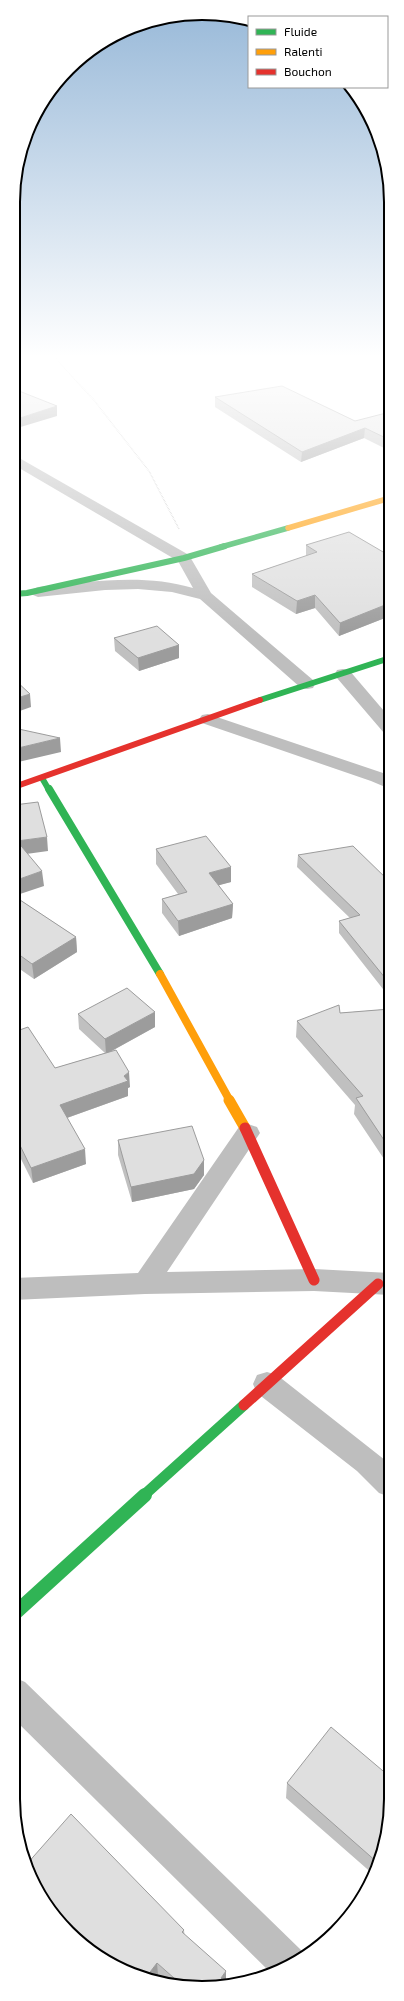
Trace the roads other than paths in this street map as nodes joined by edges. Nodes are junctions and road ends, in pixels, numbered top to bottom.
1 (20, 462) edge
2 (384, 500) edge
3 (184, 558) junction
4 (20, 595) edge
5 (20, 595) edge
6 (205, 596) junction
7 (384, 660) edge
8 (343, 674) junction
9 (307, 684) junction
10 (208, 719) junction
11 (384, 722) edge
12 (42, 778) junction
13 (384, 781) edge
14 (20, 785) edge
15 (248, 1133) junction
16 (314, 1280) junction
17 (145, 1283) junction
18 (384, 1284) edge
19 (20, 1289) edge
20 (267, 1384) junction
21 (384, 1478) edge
22 (20, 1608) edge
23 (20, 1701) edge
24 (285, 1961) edge

1 - 3 street
2 - 3 street
3 - 4 street
3 - 6 street
5 - 6 street
6 - 9 street
7 - 8 street
8 - 9 street
8 - 11 street
9 - 10 street
10 - 12 street
10 - 13 street
12 - 14 street
12 - 15 street
15 - 16 street
15 - 17 street
16 - 17 street
16 - 18 street
17 - 19 street
18 - 20 street
20 - 21 street
20 - 22 street
23 - 24 street

